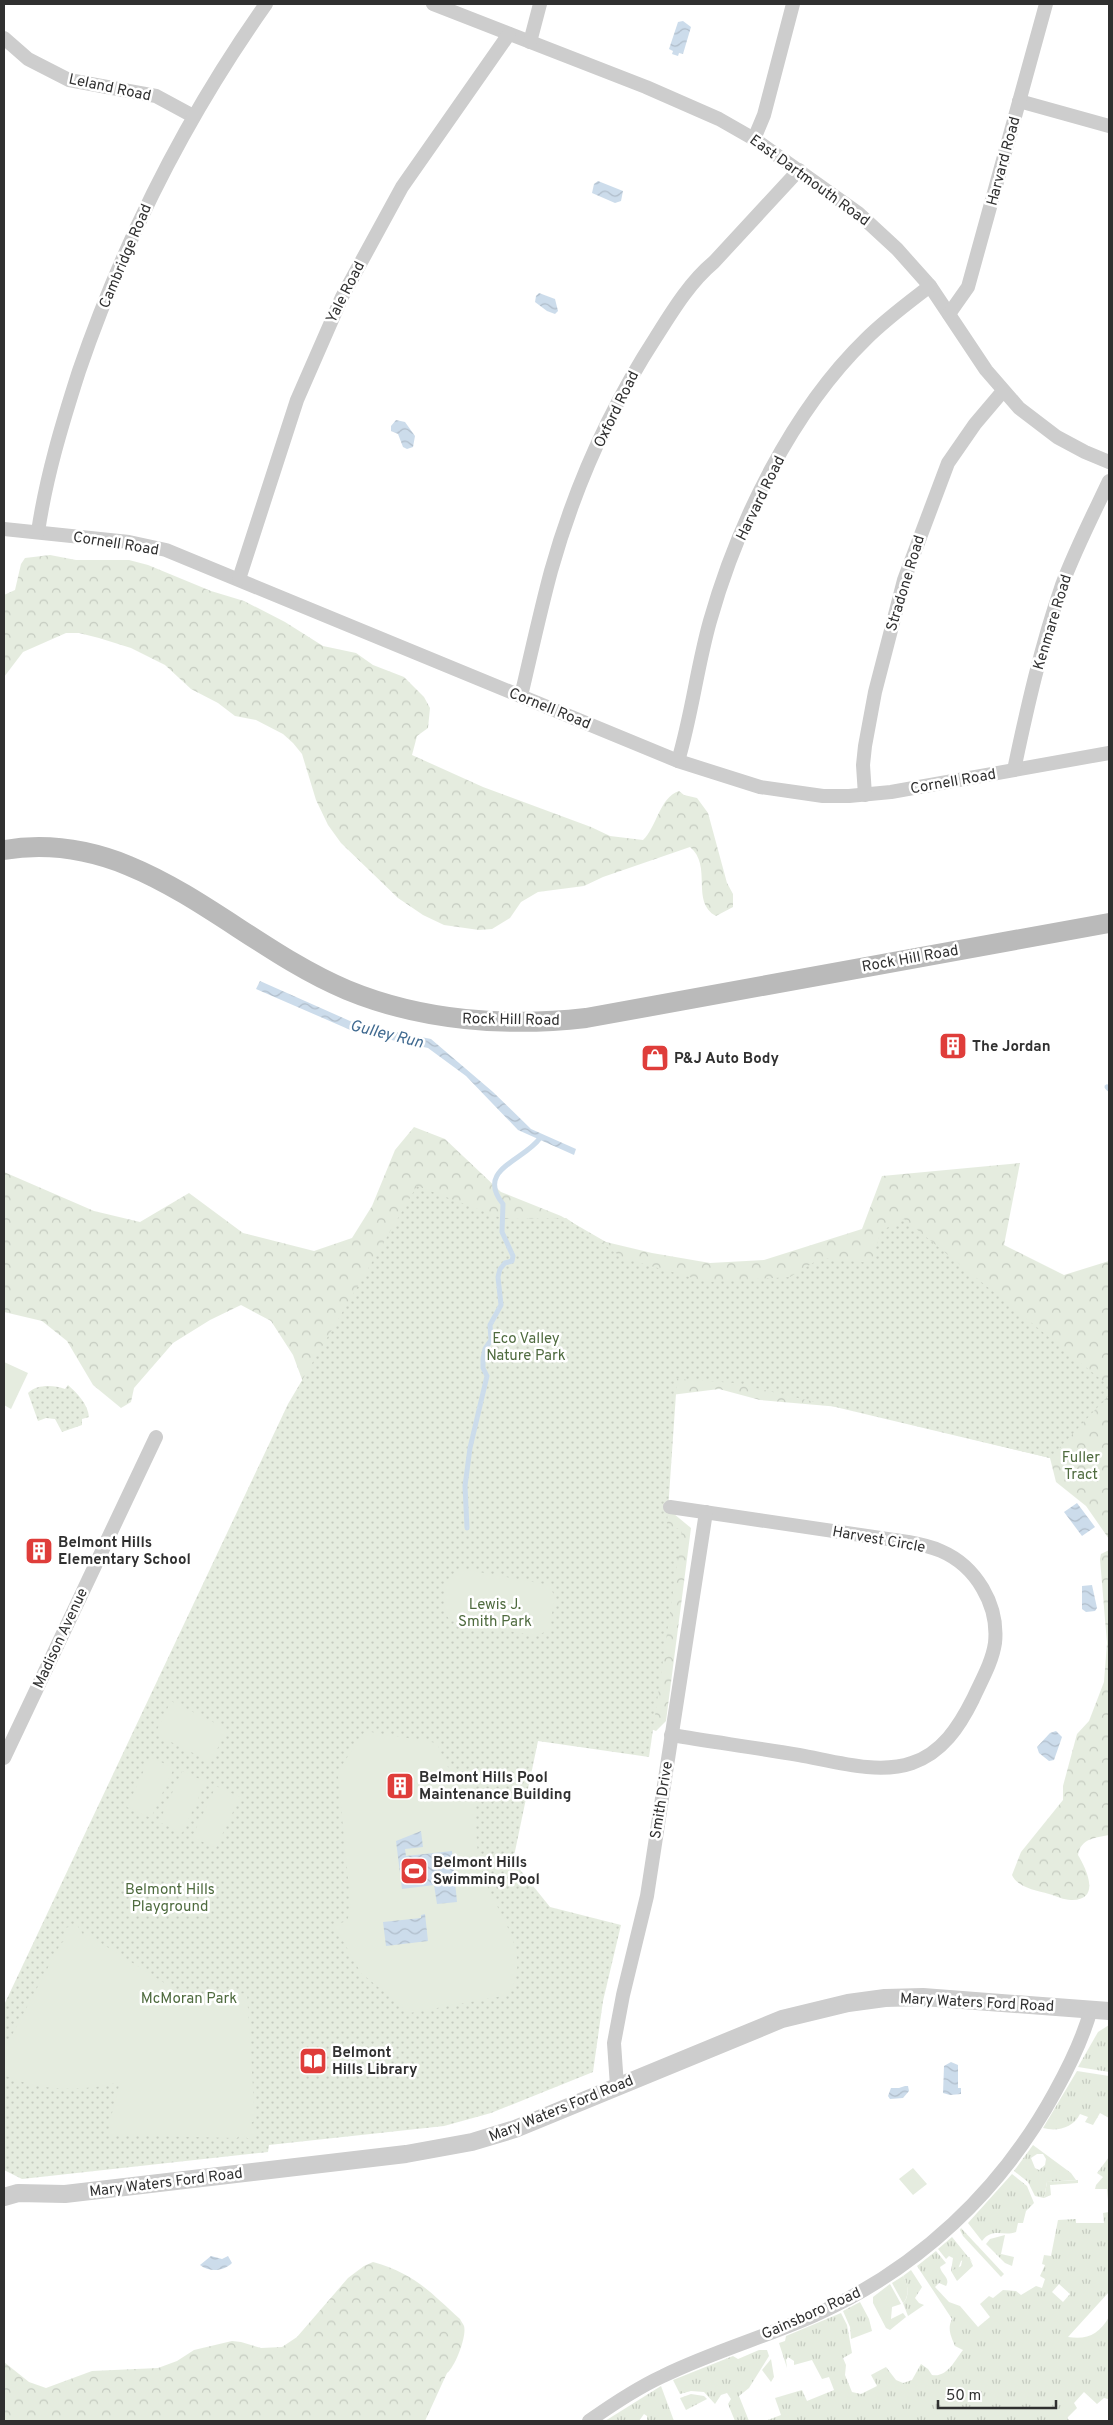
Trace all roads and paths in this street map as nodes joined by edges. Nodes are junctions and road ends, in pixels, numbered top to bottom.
1 (266, 4) edge
2 (433, 4) edge
3 (540, 4) edge
4 (793, 4) edge
5 (1046, 4) edge
6 (508, 34) junction
7 (4, 38) edge
8 (530, 42) junction
9 (1019, 101) junction
10 (193, 116) junction
11 (1109, 126) edge
12 (754, 139) junction
13 (799, 170) junction
14 (930, 286) junction
15 (949, 314) junction
16 (1003, 391) junction
17 (1109, 462) edge
18 (1109, 481) edge
19 (4, 528) edge
20 (38, 532) junction
21 (239, 579) junction
22 (521, 696) junction
23 (1109, 753) edge
24 (678, 760) junction
25 (1014, 770) junction
26 (865, 795) junction
27 (4, 850) edge
28 (1109, 923) edge
29 (156, 1437) dead end
30 (670, 1507) dead end
31 (706, 1512) junction
32 (671, 1736) junction
33 (4, 1758) edge
34 (1090, 2009) junction
35 (1109, 2010) edge
36 (617, 2086) junction
37 (8, 2192) edge
38 (590, 2421) edge

1 - 10 street, Cambridge Road
2 - 6 street, East Dartmouth Road
3 - 8 street
4 - 12 street
5 - 9 street, Harvard Road
6 - 8 street, East Dartmouth Road
6 - 21 street, Yale Road
7 - 10 street, Leland Road
8 - 12 street, East Dartmouth Road
9 - 11 street
9 - 15 street, Harvard Road
10 - 20 street, Cambridge Road
12 - 13 street, East Dartmouth Road
13 - 14 street, East Dartmouth Road
13 - 22 street, Oxford Road
14 - 15 street, East Dartmouth Road
14 - 24 street, Harvard Road
15 - 16 street, East Dartmouth Road
16 - 17 street, East Dartmouth Road
16 - 26 street, Stradone Road
18 - 25 street, Kenmare Road
19 - 20 street, Cornell Road
20 - 21 street, Cornell Road
21 - 22 street, Cornell Road
22 - 24 street, Cornell Road
23 - 25 street, Cornell Road
24 - 26 street, Cornell Road
25 - 26 street, Cornell Road
27 - 28 main road, Rock Hill Road
29 - 33 street, Madison Avenue
30 - 31 street, Harvest Circle
31 - 32 street, Smith Drive
31 - 32 street, Harvest Circle
32 - 36 street, Smith Drive
34 - 35 street, Mary Waters Ford Road
34 - 36 street, Mary Waters Ford Road
34 - 38 street, Gainsboro Road
36 - 37 street, Mary Waters Ford Road

